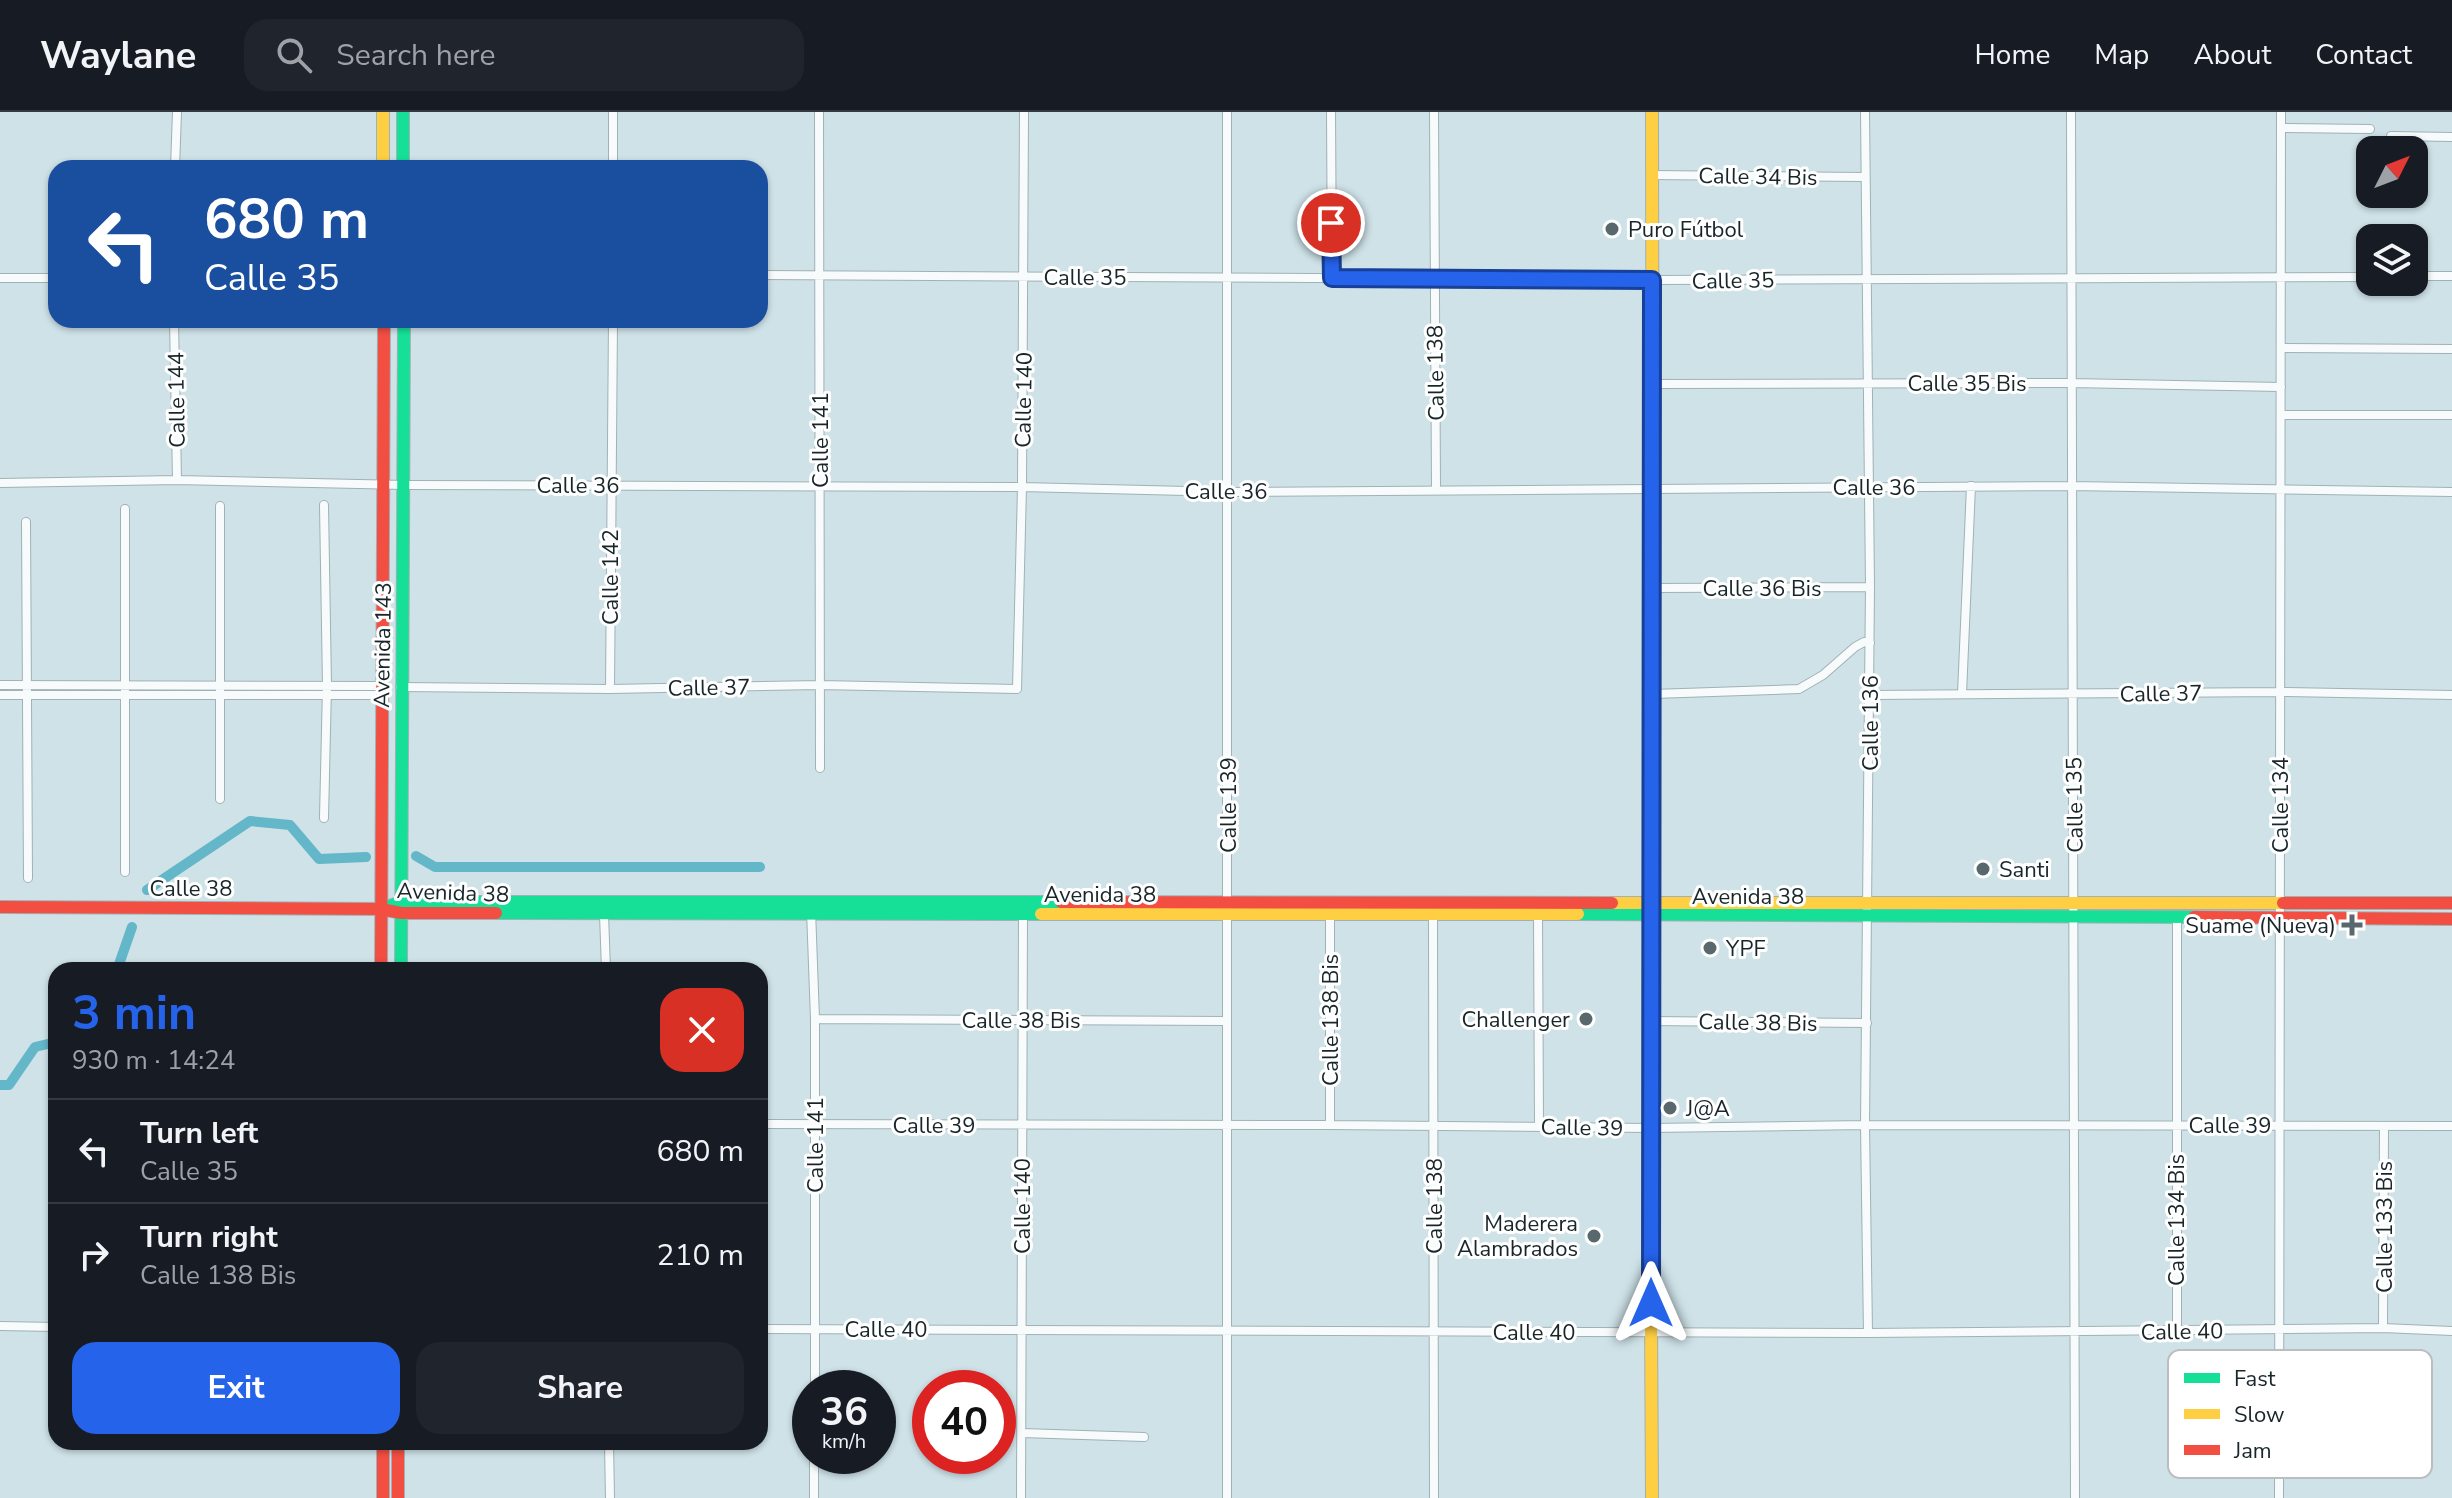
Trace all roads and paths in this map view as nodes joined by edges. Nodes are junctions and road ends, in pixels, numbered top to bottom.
1 (177, 112) edge
2 (383, 112) edge
3 (403, 112) edge
4 (613, 112) edge
5 (819, 112) edge
6 (1024, 112) edge
7 (1227, 112) edge
8 (1331, 112) edge
9 (1434, 112) edge
10 (1652, 112) edge
11 (1865, 112) edge
12 (2071, 112) edge
13 (2281, 112) edge
14 (2281, 128) junction
15 (2370, 129) dead end
16 (2428, 137) edge
17 (2452, 137) edge
18 (175, 160) edge
19 (383, 160) edge
20 (403, 160) edge
21 (613, 160) edge
22 (1651, 175) junction
23 (1865, 177) junction
24 (768, 275) edge
25 (819, 275) junction
26 (2428, 276) edge
27 (2452, 276) edge
28 (1227, 277) junction
29 (2356, 277) edge
30 (0, 278) edge
31 (48, 278) edge
32 (1024, 278) junction
33 (1332, 278) junction
34 (1866, 278) junction
35 (2070, 279) junction
36 (2281, 279) junction
37 (1433, 280) junction
38 (1652, 280) junction
39 (174, 328) edge
40 (384, 328) edge
41 (404, 328) edge
42 (613, 328) edge
43 (2281, 348) junction
44 (2452, 349) edge
45 (1868, 383) junction
46 (2071, 383) junction
47 (1653, 384) junction
48 (2281, 387) junction
49 (2281, 415) junction
50 (2452, 415) edge
51 (177, 480) junction
52 (0, 483) edge
53 (611, 484) junction
54 (384, 485) junction
55 (405, 485) junction
56 (821, 486) junction
57 (1870, 486) junction
58 (1971, 486) junction
59 (2071, 486) junction
60 (1022, 487) junction
61 (2281, 488) junction
62 (1654, 489) junction
63 (1436, 490) junction
64 (1228, 492) junction
65 (2452, 492) edge
66 (324, 505) dead end
67 (220, 506) dead end
68 (125, 509) dead end
69 (26, 522) dead end
70 (1870, 587) junction
71 (1653, 588) junction
72 (1870, 643) junction
73 (0, 685) edge
74 (820, 685) junction
75 (400, 687) junction
76 (610, 689) junction
77 (1017, 689) joint
78 (27, 691) junction
79 (124, 691) junction
80 (220, 691) junction
81 (327, 691) junction
82 (383, 691) junction
83 (2281, 692) junction
84 (1653, 694) junction
85 (1962, 694) junction
86 (0, 695) edge
87 (1870, 695) junction
88 (2072, 695) junction
89 (2452, 695) edge
90 (820, 768) dead end
91 (220, 799) dead end
92 (324, 818) dead end
93 (125, 872) dead end
94 (28, 878) dead end
95 (1868, 901) junction
96 (2452, 903) edge
97 (0, 907) edge
98 (401, 908) junction
99 (811, 908) junction
100 (1228, 908) junction
101 (1653, 908) junction
102 (2075, 908) junction
103 (381, 909) junction
104 (2279, 911) junction
105 (604, 914) junction
106 (1023, 914) junction
107 (1330, 915) junction
108 (1433, 915) junction
109 (1538, 915) junction
110 (1868, 916) junction
111 (2177, 916) junction
112 (2452, 919) edge
113 (381, 962) edge
114 (401, 962) edge
115 (606, 962) edge
116 (815, 1019) junction
117 (1023, 1021) junction
118 (1227, 1021) junction
119 (1650, 1021) junction
120 (1867, 1023) junction
121 (768, 1124) edge
122 (815, 1124) junction
123 (1023, 1125) junction
124 (1330, 1125) junction
125 (1865, 1125) junction
126 (2074, 1125) junction
127 (2176, 1125) junction
128 (2278, 1125) junction
129 (1226, 1126) junction
130 (1539, 1126) junction
131 (2384, 1126) junction
132 (2452, 1126) edge
133 (1435, 1127) junction
134 (1650, 1128) junction
135 (0, 1326) edge
136 (48, 1327) edge
137 (2383, 1328) junction
138 (768, 1329) edge
139 (815, 1329) junction
140 (1022, 1329) junction
141 (1227, 1329) junction
142 (2278, 1330) junction
143 (2177, 1331) junction
144 (2452, 1331) edge
145 (1434, 1332) junction
146 (1652, 1332) junction
147 (2074, 1332) junction
148 (1868, 1333) junction
149 (2278, 1350) edge
150 (815, 1370) edge
151 (1022, 1433) junction
152 (1144, 1437) dead end
153 (383, 1450) edge
154 (398, 1450) edge
155 (609, 1450) edge
156 (814, 1474) edge
157 (2279, 1478) edge
158 (383, 1498) edge
159 (398, 1498) edge
160 (610, 1498) edge
161 (814, 1498) edge
162 (1021, 1498) edge
163 (1227, 1498) edge
164 (1434, 1498) edge
165 (1652, 1498) edge
166 (2075, 1498) edge
167 (2279, 1498) edge

1 - 18 street
2 - 19 main road
3 - 20 main road
4 - 21 street
5 - 25 street, Calle 141
6 - 32 street, Calle 140
7 - 28 street, Calle 139
8 - 33 street
9 - 37 street, Calle 138
10 - 22 main road
11 - 23 street, Calle 136
12 - 35 street, Calle 135
13 - 14 street, Calle 134
14 - 15 street
14 - 36 street, Calle 134
16 - 17 street
22 - 23 street, Calle 34 Bis
22 - 38 main road
23 - 34 street, Calle 136
24 - 25 street, Calle 35
25 - 32 street, Calle 35
25 - 56 street, Calle 141
26 - 27 street
28 - 32 street, Calle 35
28 - 33 street, Calle 35
28 - 64 street, Calle 139
29 - 36 street, Calle 35
30 - 31 street
32 - 60 street, Calle 140
33 - 37 street, Calle 35
34 - 35 street, Calle 35
34 - 38 street, Calle 35
34 - 45 street, Calle 136
35 - 36 street, Calle 35
35 - 46 street, Calle 135
36 - 43 street, Calle 134
37 - 38 street, Calle 35
37 - 63 street, Calle 138
38 - 47 main road
39 - 51 street, Calle 144
40 - 54 main road, Avenida 143
41 - 55 main road, Avenida 143
42 - 53 street, Calle 142
43 - 44 street
43 - 48 street, Calle 134
45 - 46 street, Calle 35 Bis
45 - 47 street, Calle 35 Bis
45 - 57 street, Calle 136
46 - 48 street, Calle 35 Bis
46 - 59 street, Calle 135
47 - 62 main road
48 - 49 street, Calle 134
49 - 50 street
49 - 61 street, Calle 134
51 - 52 street, Calle 36
51 - 54 street, Calle 36
53 - 55 street, Calle 36
53 - 56 street, Calle 36
53 - 76 street, Calle 142
54 - 55 street, Calle 36
54 - 82 main road, Avenida 143
55 - 75 main road, Avenida 143
56 - 60 street, Calle 36
56 - 74 street, Calle 141
57 - 58 street, Calle 36
57 - 62 street, Calle 36
57 - 70 street, Calle 136
58 - 59 street, Calle 36
58 - 85 street
59 - 61 street, Calle 36
59 - 88 street, Calle 135
60 - 64 street, Calle 36
60 - 77 street, Calle 140
61 - 65 street, Calle 36
61 - 83 street, Calle 134
62 - 63 street, Calle 36
62 - 71 main road
63 - 64 street, Calle 36
64 - 100 street, Calle 139
66 - 81 street
67 - 80 street
68 - 79 street
69 - 78 street
70 - 71 street, Calle 36 Bis
70 - 72 street, Calle 136
71 - 84 main road
72 - 84 street
72 - 87 street, Calle 136
73 - 78 street
74 - 76 street, Calle 37
74 - 77 street, Calle 37
74 - 90 street, Calle 141
75 - 76 street, Calle 37
75 - 98 main road, Avenida 143
78 - 79 street
78 - 86 street
78 - 94 street
79 - 80 street
79 - 93 street
80 - 81 street
80 - 91 street
81 - 82 street
81 - 92 street
82 - 103 main road, Avenida 143
83 - 88 street, Calle 37
83 - 89 street, Calle 37
83 - 104 street, Calle 134
84 - 101 main road
85 - 87 street, Calle 37
85 - 88 street, Calle 37
87 - 95 street, Calle 136
88 - 102 street, Calle 135
95 - 101 main road, Avenida 38
95 - 102 main road, Avenida 38
95 - 110 street, Calle 136
96 - 104 main road, Avenida 38
97 - 103 main road, Calle 38
98 - 99 main road, Avenida 38
98 - 103 main road, Avenida 38
98 - 105 main road, Avenida 38
98 - 114 main road, Avenida 143
99 - 100 main road, Avenida 38
99 - 105 main road, Avenida 38
99 - 106 main road, Avenida 38
99 - 116 street, Calle 141
100 - 101 main road, Avenida 38
100 - 106 main road, Avenida 38
100 - 107 main road, Avenida 38
100 - 118 street, Calle 139
101 - 109 main road, Avenida 38
101 - 110 main road, Avenida 38
101 - 119 main road
102 - 104 main road, Avenida 38
102 - 110 main road, Avenida 38
102 - 111 main road, Avenida 38
102 - 126 street, Calle 135
103 - 113 main road, Avenida 143
104 - 111 main road, Avenida 38
104 - 112 main road, Avenida 38
104 - 128 street, Calle 134
105 - 115 street
106 - 117 street, Calle 140
107 - 108 main road, Avenida 38
107 - 124 street, Calle 138 Bis
108 - 109 main road, Avenida 38
108 - 133 street, Calle 138
109 - 130 street
110 - 120 street, Calle 136
111 - 127 street, Calle 134 Bis
116 - 117 street, Calle 38 Bis
116 - 122 street, Calle 141
117 - 118 street, Calle 38 Bis
117 - 123 street, Calle 140
118 - 129 street, Calle 139
119 - 120 street, Calle 38 Bis
119 - 134 main road
120 - 125 street, Calle 136
121 - 122 street, Calle 39
122 - 123 street, Calle 39
122 - 139 street, Calle 141
123 - 129 street, Calle 39
123 - 140 street, Calle 140
124 - 129 street, Calle 39
124 - 133 street, Calle 39
125 - 126 street, Calle 39
125 - 134 street, Calle 39
125 - 148 street, Calle 136
126 - 127 street, Calle 39
126 - 147 street, Calle 135
127 - 128 street, Calle 39
127 - 143 street, Calle 134 Bis
128 - 131 street, Calle 39
128 - 142 street, Calle 134
129 - 141 street, Calle 139
130 - 133 street, Calle 39
130 - 134 street, Calle 39
131 - 132 street, Calle 39
131 - 137 street, Calle 133 Bis
133 - 145 street, Calle 138
134 - 146 main road
135 - 136 street
137 - 142 street, Calle 40
137 - 144 street, Calle 40
138 - 139 street, Calle 40
139 - 140 street, Calle 40
139 - 150 street, Calle 141
140 - 141 street, Calle 40
140 - 151 street, Calle 140
141 - 145 street, Calle 40
141 - 163 street, Calle 139
142 - 143 street, Calle 40
142 - 149 street, Calle 134
143 - 147 street, Calle 40
145 - 146 street, Calle 40
145 - 164 street, Calle 138
146 - 148 street, Calle 40
146 - 165 main road
147 - 148 street, Calle 40
147 - 166 street, Calle 135
151 - 152 street
151 - 162 street, Calle 140
153 - 158 main road
154 - 159 main road
155 - 160 street
156 - 161 street
157 - 167 street, Calle 134

